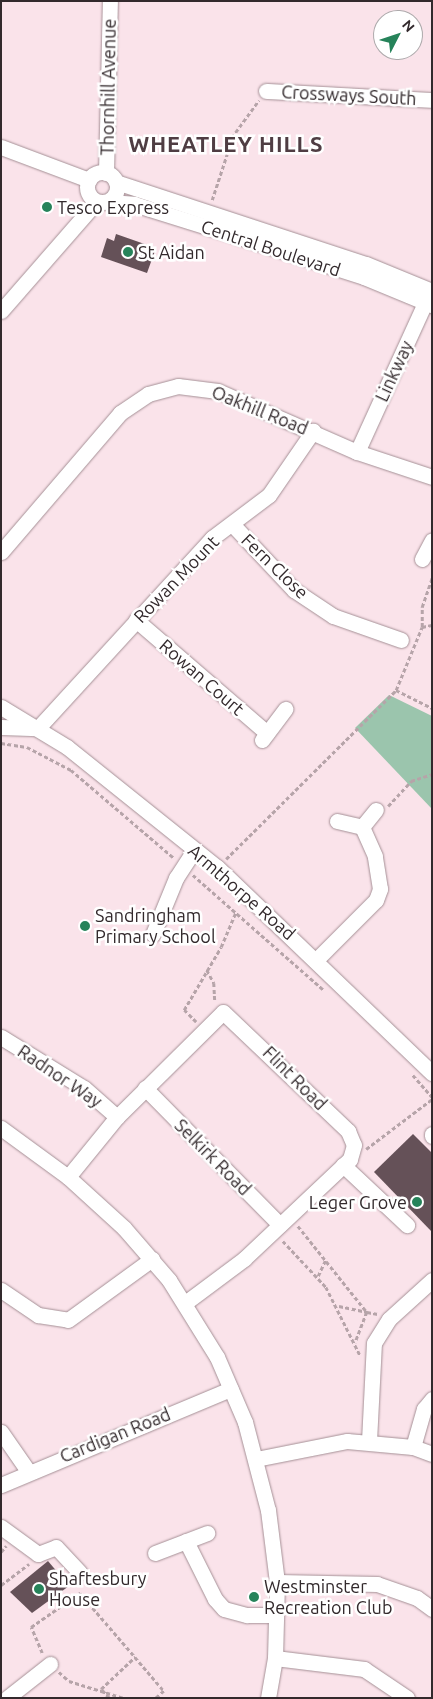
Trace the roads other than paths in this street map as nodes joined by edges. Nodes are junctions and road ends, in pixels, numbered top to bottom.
1 (110, 1) edge
2 (266, 91) road end
3 (432, 100) edge
4 (1, 147) edge
5 (111, 177) junction
6 (89, 180) junction
7 (102, 202) junction
8 (279, 243) junction
9 (430, 297) edge
10 (1, 311) edge
11 (313, 431) junction
12 (357, 452) junction
13 (432, 478) edge
14 (232, 524) junction
15 (432, 540) edge
16 (1, 552) edge
17 (422, 560) dead end
18 (136, 620) junction
19 (401, 640) dead end
20 (1, 707) edge
21 (284, 709) dead end
22 (1, 727) edge
23 (38, 728) junction
24 (376, 810) road end
25 (337, 821) dead end
26 (362, 828) junction
27 (194, 850) junction
28 (153, 934) dead end
29 (317, 958) junction
30 (1, 1036) edge
31 (432, 1073) edge
32 (146, 1088) junction
33 (118, 1117) junction
34 (1, 1128) edge
35 (346, 1162) junction
36 (68, 1177) junction
37 (281, 1224) junction
38 (406, 1225) dead end
39 (152, 1259) junction
40 (432, 1280) edge
41 (1, 1290) edge
42 (185, 1303) junction
43 (231, 1390) junction
44 (432, 1399) edge
45 (1, 1432) edge
46 (369, 1441) junction
47 (412, 1447) junction
48 (432, 1454) edge
49 (256, 1459) junction
50 (28, 1471) junction
51 (1, 1485) edge
52 (1, 1527) edge
53 (206, 1533) dead end
54 (186, 1541) junction
55 (155, 1553) dead end
56 (80, 1573) dead end
57 (276, 1582) junction
58 (432, 1609) edge
59 (276, 1615) junction
60 (275, 1658) junction
61 (50, 1664) road end
62 (8, 1698) edge
63 (268, 1698) edge
64 (407, 1698) edge

1 - 5 street, Thornhill Avenue
2 - 3 street, Crossways South
4 - 6 street
5 - 6 street
5 - 7 street
5 - 8 street, Central Boulevard
6 - 7 street
7 - 8 street, Central Boulevard
7 - 10 street
8 - 9 street, Central Boulevard
9 - 12 street, Linkway
11 - 12 street, Oakhill Road
11 - 14 street, Rowan Mount
11 - 16 street, Oakhill Road
12 - 13 street, Oakhill Road
14 - 18 street, Rowan Mount
14 - 19 street, Fern Close
15 - 17 street
18 - 21 street, Rowan Court
18 - 23 street, Rowan Mount
20 - 23 street, Armthorpe Road
22 - 23 street
23 - 27 street, Armthorpe Road
24 - 26 street
25 - 26 street
26 - 29 street
27 - 28 street
27 - 29 street, Armthorpe Road
29 - 31 street, Armthorpe Road
30 - 33 street, Radnor Way
32 - 33 street
32 - 35 street, Flint Road
32 - 37 street, Selkirk Road
33 - 36 street
34 - 36 street
35 - 37 street
35 - 38 street
36 - 39 street
37 - 42 street
39 - 41 street
39 - 42 street
40 - 46 street
42 - 43 street
43 - 49 street
43 - 50 street, Cardigan Road
44 - 47 street
45 - 50 street
46 - 47 street
46 - 49 street
47 - 48 street
49 - 57 street
50 - 51 street, Cardigan Road
52 - 56 street
53 - 54 street
54 - 55 street
54 - 59 street
57 - 58 street
57 - 59 street
59 - 60 street
60 - 63 street
60 - 64 street
61 - 62 street

